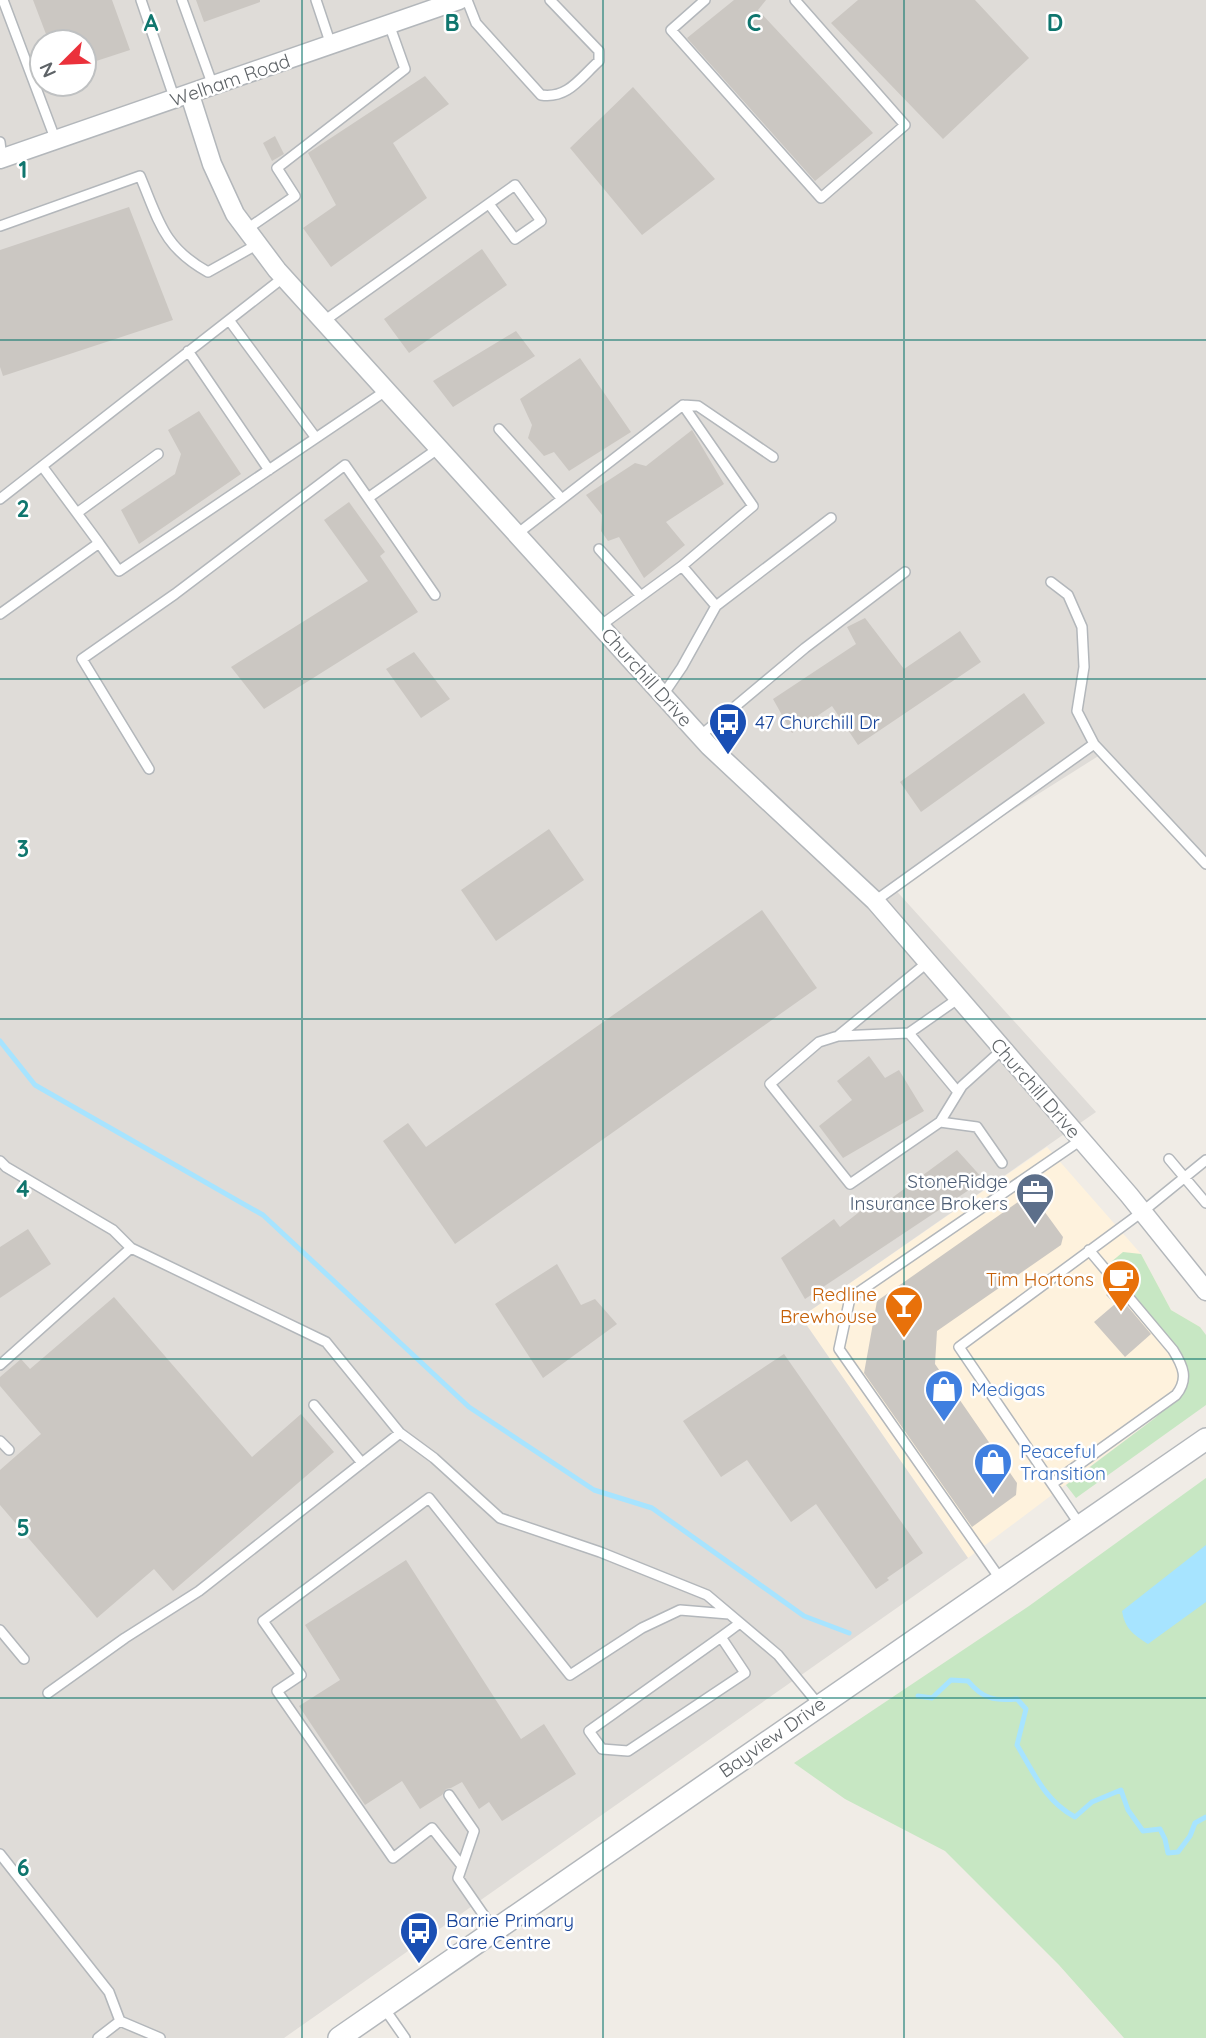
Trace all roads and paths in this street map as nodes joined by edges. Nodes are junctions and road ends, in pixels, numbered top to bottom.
1 (3, 0) edge
2 (141, 0) edge
3 (182, 0) edge
4 (316, 0) edge
5 (459, 0) edge
6 (467, 0) edge
7 (550, 0) edge
8 (705, 0) edge
9 (795, 0) edge
10 (389, 24) junction
11 (331, 45) junction
12 (213, 86) junction
13 (182, 97) junction
14 (56, 141) junction
15 (1, 153) edge
16 (489, 204) junction
17 (0, 226) edge
18 (252, 237) junction
19 (284, 277) junction
20 (229, 320) junction
21 (324, 321) junction
22 (188, 351) junction
23 (387, 390) junction
24 (683, 405) junction
25 (499, 429) dead end
26 (316, 438) junction
27 (439, 448) junction
28 (158, 454) dead end
29 (773, 457) dead end
30 (42, 466) junction
31 (269, 470) junction
32 (368, 498) junction
33 (0, 499) edge
34 (562, 499) junction
35 (77, 513) junction
36 (831, 518) dead end
37 (517, 534) junction
38 (99, 543) junction
39 (599, 549) dead end
40 (682, 566) junction
41 (905, 572) dead end
42 (1051, 582) dead end
43 (435, 595) dead end
44 (641, 596) junction
45 (716, 606) junction
46 (0, 614) edge
47 (600, 626) junction
48 (663, 695) junction
49 (700, 736) junction
50 (1094, 744) junction
51 (149, 769) dead end
52 (1206, 864) edge
53 (875, 901) junction
54 (928, 962) junction
55 (959, 998) junction
56 (909, 1033) junction
57 (838, 1036) junction
58 (1003, 1049) junction
59 (958, 1092) junction
60 (940, 1122) junction
61 (1081, 1140) junction
62 (1169, 1159) dead end
63 (1206, 1160) edge
64 (0, 1161) edge
65 (1002, 1163) dead end
66 (1184, 1177) junction
67 (1206, 1203) edge
68 (1142, 1212) junction
69 (131, 1248) junction
70 (1090, 1250) junction
71 (1206, 1292) edge
72 (0, 1365) edge
73 (314, 1405) dead end
74 (400, 1433) junction
75 (1206, 1439) edge
76 (0, 1441) edge
77 (9, 1450) dead end
78 (362, 1463) junction
79 (1053, 1483) junction
80 (1081, 1527) junction
81 (1002, 1581) junction
82 (729, 1614) junction
83 (740, 1623) junction
84 (0, 1630) edge
85 (721, 1637) junction
86 (24, 1660) dead end
87 (48, 1693) dead end
88 (819, 1705) junction
89 (449, 1795) dead end
90 (0, 1854) edge
91 (462, 1867) junction
92 (494, 1930) junction
93 (383, 2006) junction
94 (120, 2021) junction
95 (98, 2038) edge
96 (160, 2038) edge
97 (339, 2038) edge
98 (405, 2038) edge

1 - 14 lane
2 - 13 lane
3 - 12 lane
4 - 11 lane
5 - 10 street, Welham Road
6 - 7 lane
8 - 9 lane
10 - 11 street, Welham Road
10 - 18 lane
11 - 12 street, Welham Road
12 - 13 street, Welham Road
13 - 14 street, Welham Road
13 - 18 street, Churchill Drive
14 - 15 street, Welham Road
16 - 16 lane
16 - 21 lane
17 - 18 lane
18 - 19 street, Churchill Drive
19 - 20 lane
19 - 21 street, Churchill Drive
20 - 22 lane
20 - 26 lane
21 - 23 street, Churchill Drive
22 - 30 lane
22 - 31 lane
23 - 26 lane
23 - 27 street, Churchill Drive
24 - 29 lane
24 - 34 lane
24 - 40 lane
25 - 34 lane
26 - 31 lane
27 - 32 lane
27 - 37 street, Churchill Drive
28 - 35 lane
30 - 33 lane
30 - 35 lane
31 - 38 lane
32 - 43 lane
32 - 51 lane
34 - 37 lane
35 - 38 lane
36 - 45 lane
37 - 47 street, Churchill Drive
38 - 46 lane
39 - 44 lane
40 - 44 lane
40 - 45 lane
41 - 49 lane
42 - 50 lane
44 - 47 lane
45 - 48 lane
47 - 48 street, Churchill Drive
48 - 49 street, Churchill Drive
49 - 53 street, Churchill Drive
50 - 52 lane
50 - 53 lane
53 - 54 street, Churchill Drive
54 - 55 street, Churchill Drive
54 - 57 lane
55 - 56 lane
55 - 58 street, Churchill Drive
56 - 57 lane
56 - 59 lane
57 - 60 lane
58 - 59 lane
58 - 61 street, Churchill Drive
59 - 60 lane
60 - 65 lane
61 - 68 street, Churchill Drive
61 - 81 lane
62 - 66 lane
63 - 66 lane
64 - 69 lane
66 - 67 lane
66 - 68 lane
68 - 70 lane
68 - 71 street, Churchill Drive
69 - 72 lane
69 - 74 lane
70 - 79 lane
70 - 79 lane
73 - 78 lane
74 - 78 lane
74 - 82 lane
75 - 80 street, Bayview Drive
76 - 77 lane
78 - 87 lane
79 - 80 lane
80 - 81 street, Bayview Drive
81 - 88 street, Bayview Drive
82 - 83 lane
82 - 91 lane
83 - 85 lane
83 - 88 lane
84 - 86 lane
85 - 85 lane
88 - 92 street, Bayview Drive
89 - 91 lane
90 - 94 lane
91 - 92 lane
92 - 93 street, Bayview Drive
93 - 97 street, Bayview Drive
93 - 98 lane
94 - 95 lane
94 - 96 lane

